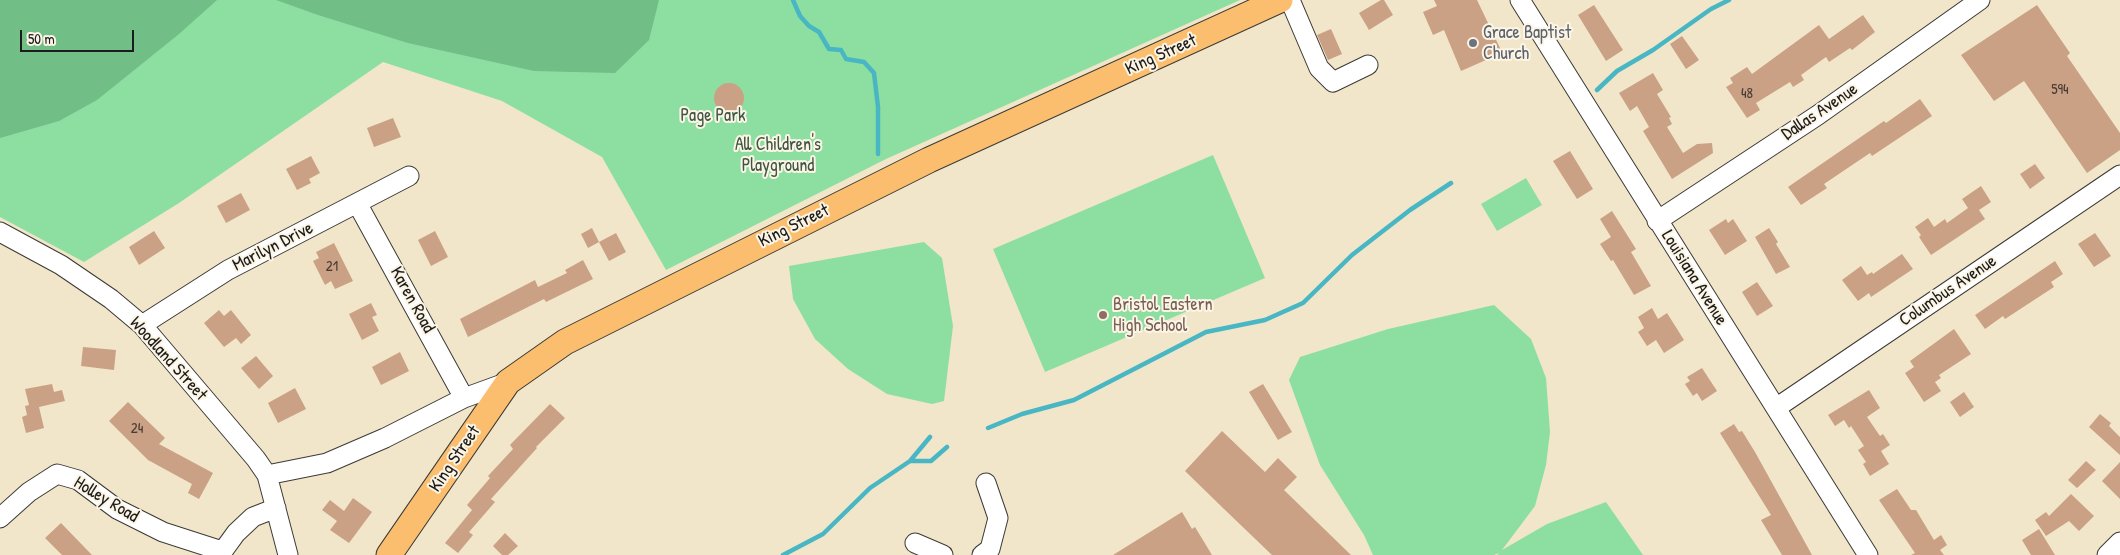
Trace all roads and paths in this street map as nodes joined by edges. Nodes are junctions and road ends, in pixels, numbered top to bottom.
1 (1280, 0) edge
2 (1290, 0) edge
3 (1520, 0) edge
4 (1980, 0) edge
5 (1368, 65) dead end
6 (2120, 175) edge
7 (409, 176) dead end
8 (358, 203) junction
9 (1657, 221) junction
10 (0, 232) edge
11 (142, 325) junction
12 (508, 382) junction
13 (464, 398) junction
14 (1776, 408) junction
15 (267, 475) junction
16 (986, 483) dead end
17 (276, 508) junction
18 (0, 518) edge
19 (2120, 542) edge
20 (915, 543) dead end
21 (221, 553) edge
22 (288, 555) edge
23 (389, 555) edge
24 (943, 555) edge
25 (982, 555) edge
26 (1868, 555) edge
27 (2107, 555) edge

1 - 12 main road, King Street
2 - 5 street
3 - 9 street, Louisiana Avenue
4 - 9 street, Dallas Avenue
6 - 14 street, Columbus Avenue
7 - 8 street, Marilyn Drive
8 - 11 street, Marilyn Drive
8 - 13 street, Karen Road
9 - 14 street, Louisiana Avenue
10 - 11 street, Woodland Street
11 - 15 street, Woodland Street
12 - 13 street
12 - 23 main road, King Street
13 - 15 street
14 - 26 street, Louisiana Avenue
15 - 17 street, Woodland Street
16 - 25 street
17 - 21 street
17 - 22 street, Woodland Street
18 - 21 street, Holley Road
19 - 27 street
20 - 24 street

